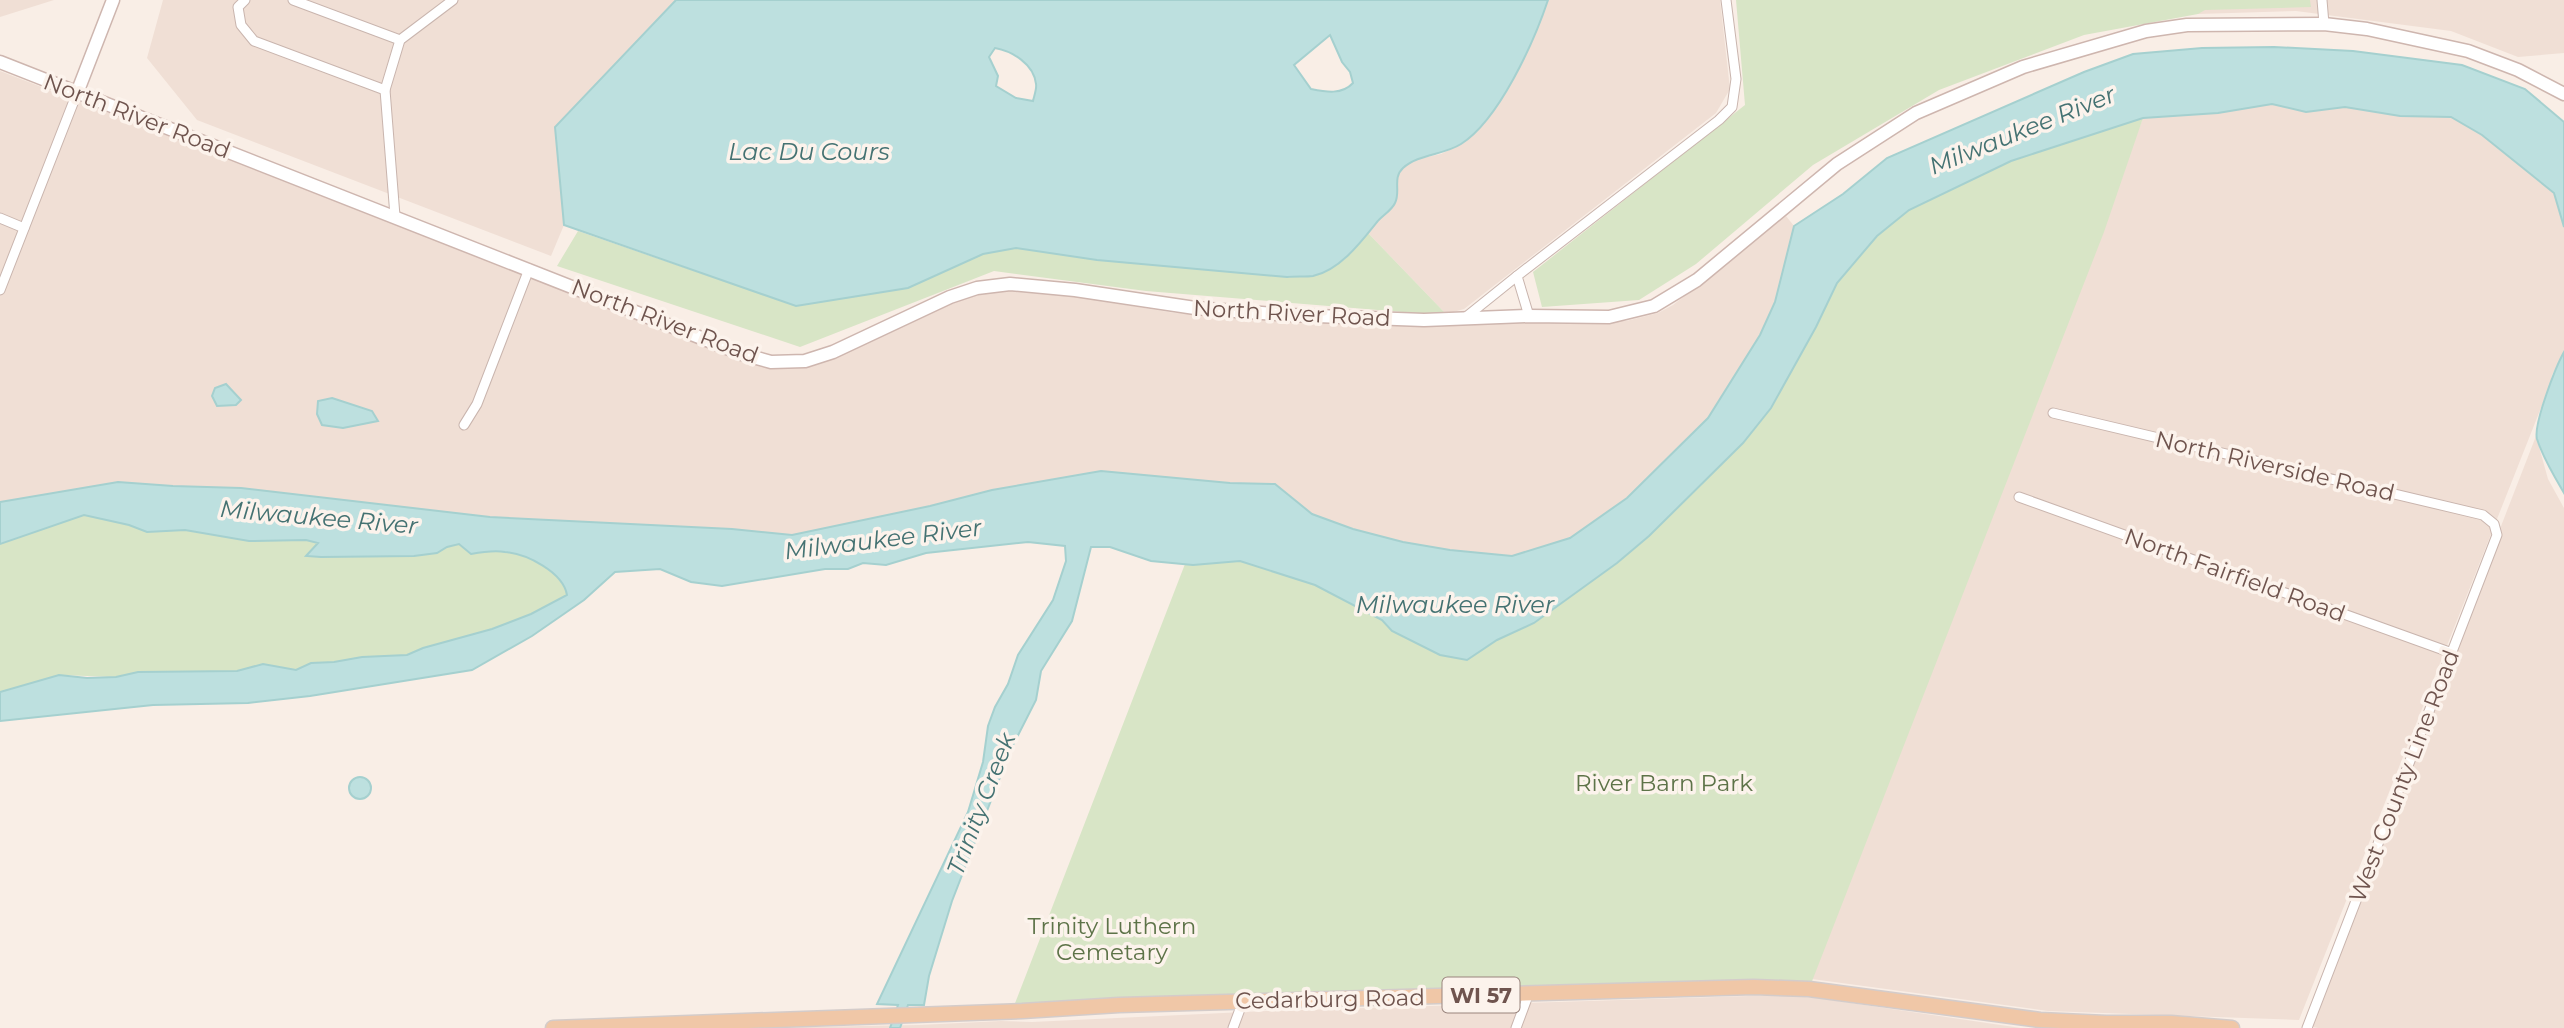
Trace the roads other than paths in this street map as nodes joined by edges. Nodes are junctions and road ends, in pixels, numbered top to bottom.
1 (113, 0) edge
2 (245, 0) edge
3 (293, 0) edge
4 (453, 0) edge
5 (1726, 0) edge
6 (2322, 0) edge
7 (2324, 24) junction
8 (400, 40) junction
9 (0, 62) edge
10 (385, 90) junction
11 (77, 93) junction
12 (2564, 94) edge
13 (395, 216) junction
14 (0, 218) edge
15 (24, 228) junction
16 (529, 269) junction
17 (1517, 276) junction
18 (0, 290) edge
19 (1529, 316) junction
20 (1466, 317) junction
21 (2053, 414) dead end
22 (464, 425) dead end
23 (2019, 497) dead end
24 (2494, 524) joint
25 (2452, 653) junction
26 (1529, 993) junction
27 (1243, 1001) junction
28 (788, 1024) edge
29 (2108, 1026) edge
30 (553, 1028) edge
31 (1233, 1028) edge
32 (1516, 1028) edge
33 (2232, 1028) edge
34 (2307, 1028) edge

1 - 11 street
2 - 10 street
3 - 8 street
4 - 8 street
5 - 17 street
6 - 7 street
7 - 12 street, North River Road
7 - 19 street, North River Road
8 - 10 street
9 - 11 street, North River Road
10 - 13 street
11 - 13 street, North River Road
11 - 15 street
13 - 16 street, North River Road
14 - 15 street
15 - 18 street
16 - 20 street, North River Road
16 - 22 street
17 - 19 street
17 - 20 street
19 - 20 street, North River Road
21 - 24 street, North Riverside Road
23 - 25 street, North Fairfield Road
24 - 25 street, West County Line Road
25 - 34 street, West County Line Road
26 - 27 main road, Cedarburg Road / WI 57
26 - 29 main road, Cedarburg Road / WI 57
26 - 32 street
27 - 28 main road, Cedarburg Road / WI 57
27 - 31 street
28 - 30 main road, Cedarburg Road / WI 57
29 - 33 main road, Cedarburg Road / WI 57

